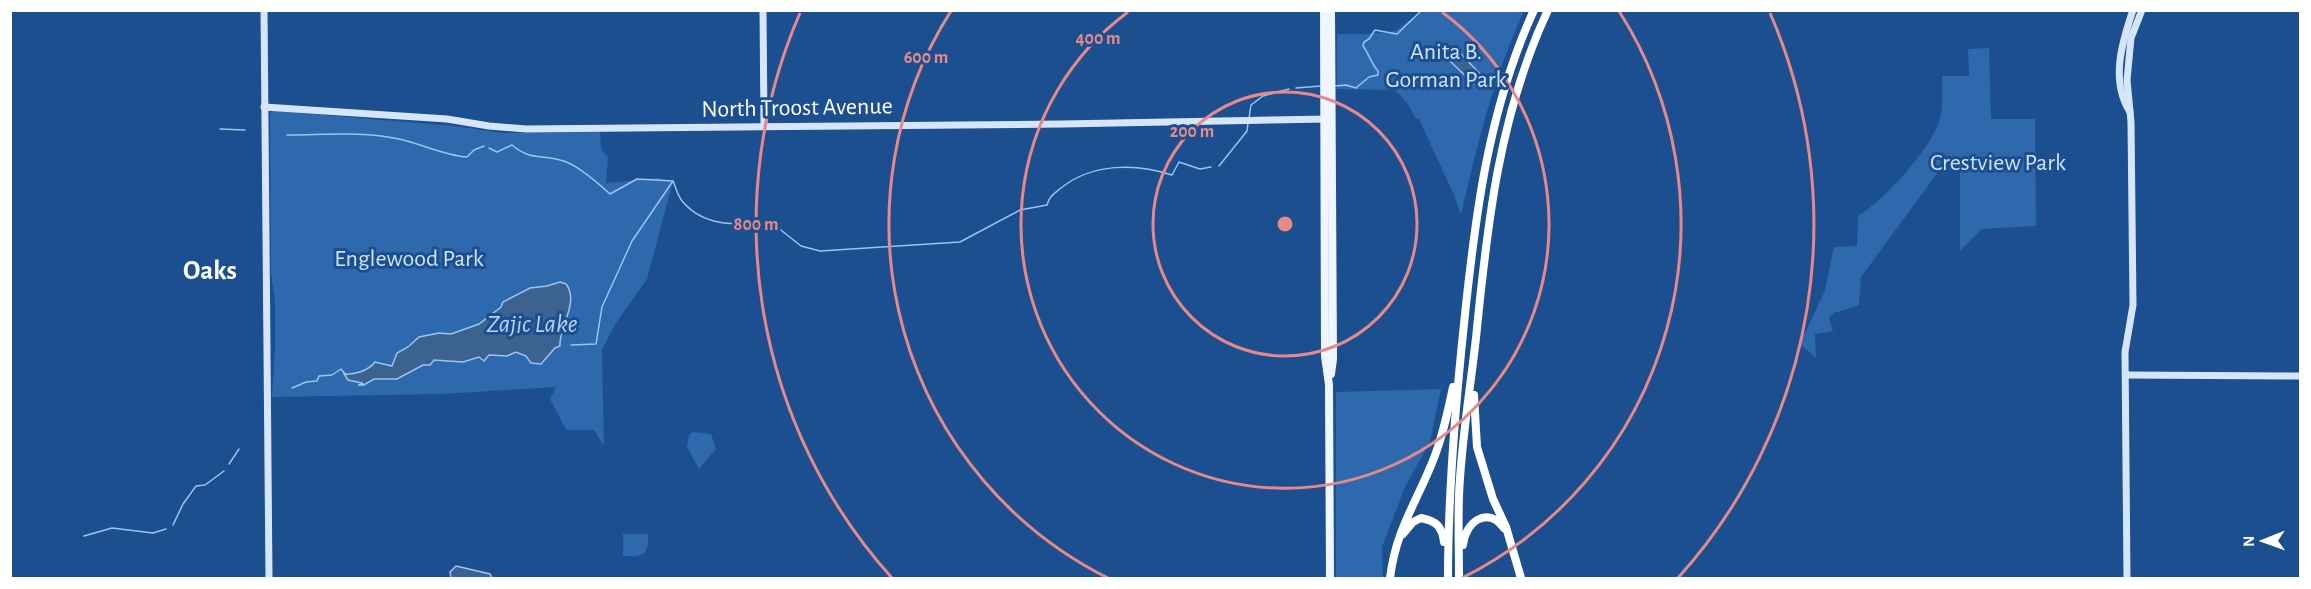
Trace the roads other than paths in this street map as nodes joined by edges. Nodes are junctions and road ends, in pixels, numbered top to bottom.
1 (264, 10) edge
2 (763, 10) edge
3 (1324, 10) edge
4 (1331, 10) edge
5 (1534, 10) edge
6 (1548, 10) edge
7 (2133, 10) edge
8 (2142, 10) edge
9 (264, 107) junction
10 (2130, 112) junction
11 (1328, 119) junction
12 (764, 126) junction
13 (1460, 357) junction
14 (1472, 371) junction
15 (2126, 375) junction
16 (2301, 376) edge
17 (1448, 567) junction
18 (269, 579) edge
19 (1330, 579) edge
20 (1392, 579) edge
21 (1448, 579) edge
22 (1459, 579) edge
23 (1515, 579) edge
24 (1521, 579) edge
25 (2127, 579) edge

1 - 9 street
2 - 12 street
3 - 11 main road
4 - 11 main road
5 - 13 highway
6 - 14 highway
7 - 10 street
8 - 10 street
9 - 12 street, North Troost Avenue
9 - 18 street
10 - 15 street
11 - 12 street, North Troost Avenue
11 - 19 main road
13 - 17 highway
13 - 20 highway
14 - 22 highway
14 - 24 highway
15 - 16 street
15 - 25 street
17 - 20 highway
17 - 21 highway
22 - 23 highway

